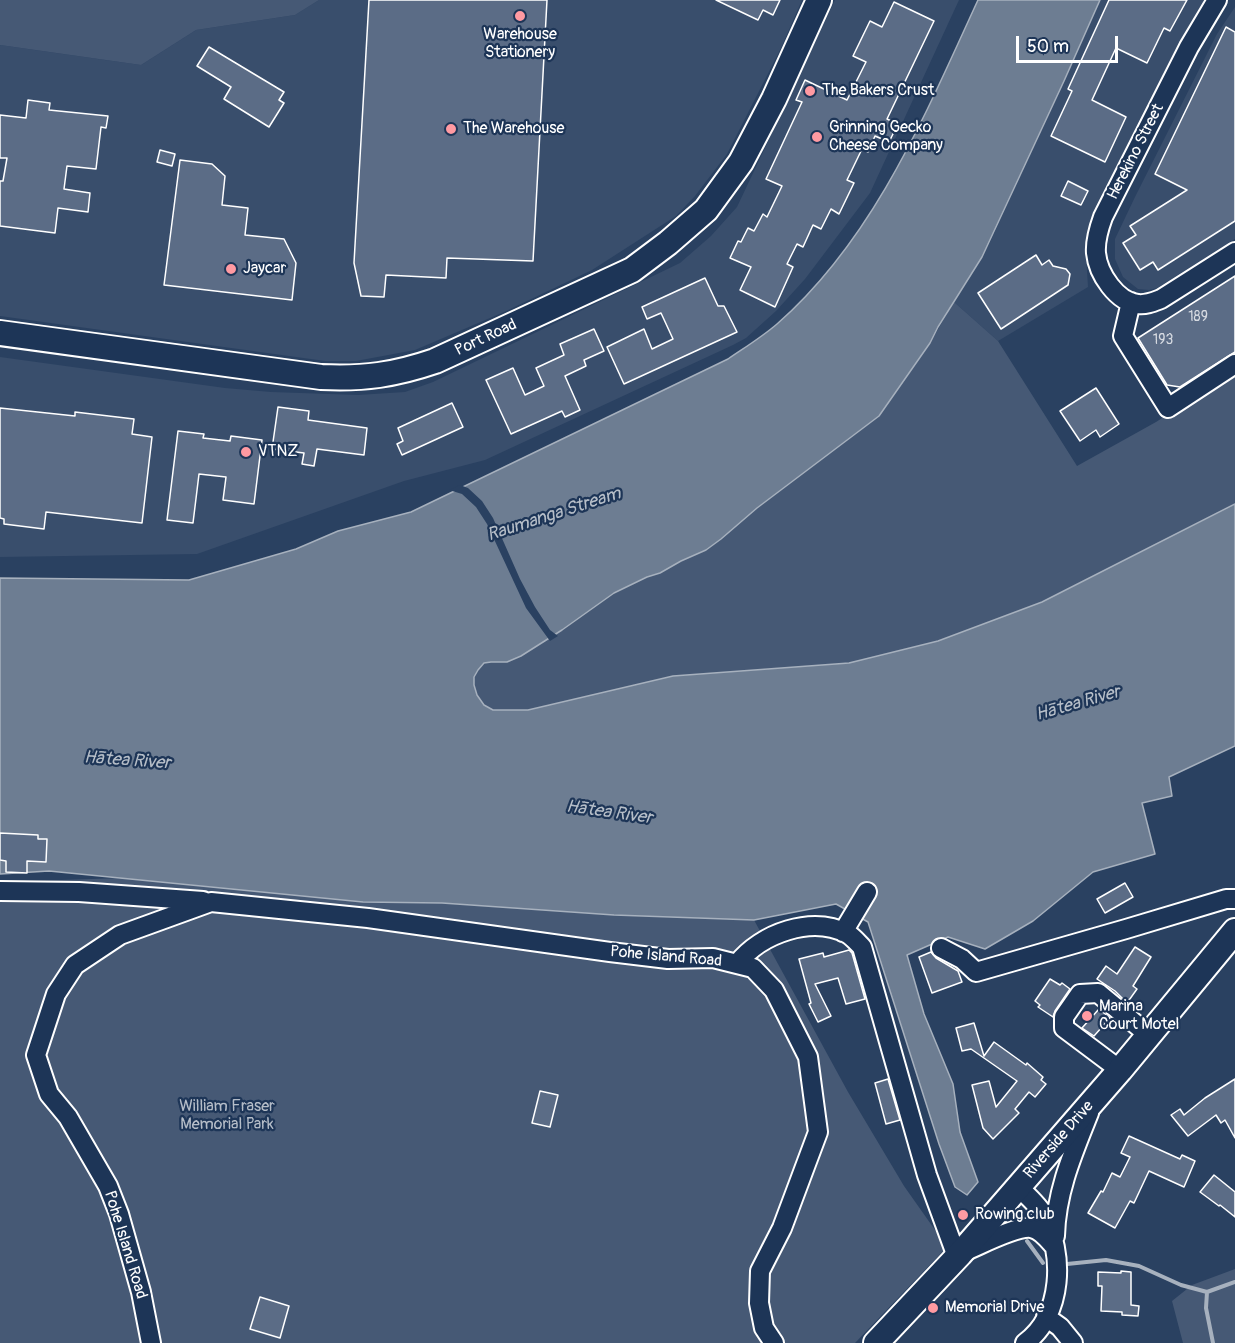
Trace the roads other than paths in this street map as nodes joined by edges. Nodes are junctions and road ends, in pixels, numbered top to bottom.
1 (819, 0) edge
2 (1217, 0) edge
3 (1235, 252) edge
4 (1131, 302) junction
5 (0, 333) edge
6 (1235, 364) edge
7 (0, 891) edge
8 (867, 892) dead end
9 (1235, 899) edge
10 (211, 902) junction
11 (1235, 931) edge
12 (843, 932) junction
13 (941, 948) dead end
14 (737, 964) junction
15 (1150, 1036) junction
16 (1120, 1070) junction
17 (1094, 1100) junction
18 (1018, 1187) junction
19 (1055, 1246) junction
20 (958, 1255) junction
21 (1046, 1317) junction
22 (151, 1343) edge
23 (774, 1343) edge
24 (876, 1343) edge
25 (1025, 1343) edge
26 (1073, 1343) edge

1 - 5 main road, Port Road
2 - 4 street, Herekino Street
3 - 4 street
4 - 6 street
7 - 10 street, Pohe Island Road
8 - 12 street
9 - 13 street
10 - 14 street, Pohe Island Road
10 - 22 street, Pohe Island Road
11 - 15 main road, Riverside Drive
12 - 14 street
12 - 20 street
14 - 23 street, Pohe Island Road
15 - 16 main road, Riverside Drive
15 - 16 street
16 - 17 main road, Riverside Drive
17 - 18 main road, Riverside Drive
17 - 19 street
18 - 19 street
18 - 20 main road, Riverside Drive
19 - 20 street
19 - 21 street
20 - 24 main road, Riverside Drive
21 - 25 street
21 - 26 street

